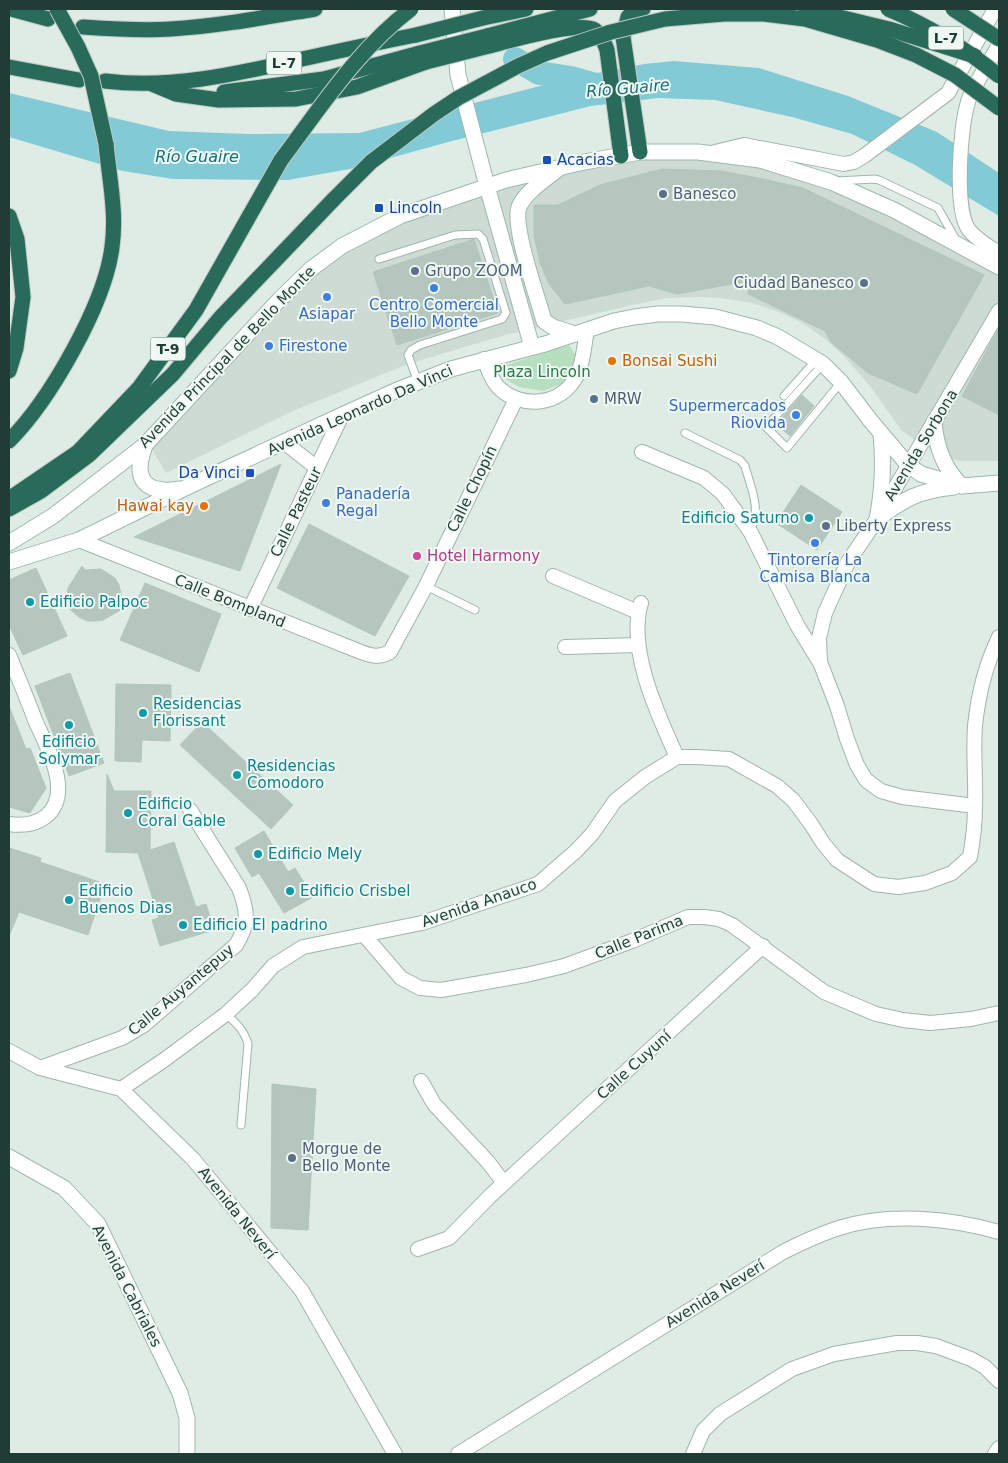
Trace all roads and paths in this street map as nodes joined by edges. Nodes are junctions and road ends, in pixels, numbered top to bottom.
1 (11, 9) edge
2 (315, 9) edge
3 (411, 9) edge
4 (452, 9) edge
5 (526, 9) edge
6 (590, 9) edge
7 (643, 9) edge
8 (806, 9) edge
9 (888, 9) edge
10 (953, 9) edge
11 (995, 9) edge
12 (52, 14) edge
13 (82, 27) dead end
14 (999, 39) edge
15 (488, 41) junction
16 (999, 46) edge
17 (974, 56) junction
18 (9, 67) edge
19 (999, 76) edge
20 (78, 80) dead end
21 (105, 81) dead end
22 (150, 83) junction
23 (999, 108) edge
24 (640, 147) junction
25 (620, 152) junction
26 (710, 153) junction
27 (559, 168) junction
28 (832, 182) junction
29 (487, 186) junction
30 (9, 216) edge
31 (958, 245) junction
32 (999, 253) edge
33 (379, 259) dead end
34 (999, 267) edge
35 (999, 311) edge
36 (581, 332) junction
37 (532, 347) junction
38 (484, 360) junction
39 (820, 362) junction
40 (9, 371) edge
41 (418, 382) junction
42 (841, 382) junction
43 (784, 396) dead end
44 (516, 399) junction
45 (342, 415) junction
46 (934, 422) junction
47 (685, 433) dead end
48 (881, 434) junction
49 (9, 441) edge
50 (285, 443) junction
51 (145, 445) junction
52 (642, 452) dead end
53 (908, 465) junction
54 (317, 468) junction
55 (999, 483) edge
56 (962, 486) junction
57 (187, 487) junction
58 (9, 500) edge
59 (9, 509) edge
60 (877, 519) junction
61 (750, 531) junction
62 (79, 540) junction
63 (9, 543) edge
64 (9, 562) edge
65 (553, 576) dead end
66 (426, 586) junction
67 (250, 609) junction
68 (475, 610) dead end
69 (999, 637) edge
70 (638, 645) junction
71 (565, 647) dead end
72 (9, 655) edge
73 (383, 656) joint
74 (820, 662) junction
75 (677, 757) junction
76 (975, 806) junction
77 (190, 810) dead end
78 (9, 824) edge
79 (365, 936) junction
80 (763, 946) junction
81 (999, 1013) edge
82 (226, 1014) junction
83 (9, 1051) edge
84 (40, 1068) junction
85 (421, 1082) dead end
86 (121, 1089) junction
87 (241, 1124) dead end
88 (9, 1157) edge
89 (504, 1183) junction
90 (999, 1232) edge
91 (418, 1249) dead end
92 (999, 1381) edge
93 (999, 1448) edge
94 (187, 1454) edge
95 (395, 1454) edge
96 (458, 1454) edge
97 (693, 1454) edge
98 (995, 1454) edge

1 - 12 highway
2 - 13 highway
3 - 58 highway, T-9, bridge
4 - 29 street
5 - 22 highway, L-7, bridge
6 - 15 highway
7 - 24 highway
8 - 17 highway, bridge
9 - 17 highway, L-7, bridge
10 - 14 highway, L-7, bridge
11 - 26 street
12 - 49 highway, bridge
15 - 22 highway, bridge
15 - 25 highway
16 - 32 street
17 - 19 highway, L-7, bridge
18 - 20 highway
21 - 22 highway, L-7
23 - 59 highway, T-9, bridge
24 - 25 street, Avenida Principal de Bello Monte
24 - 26 street, Avenida Principal de Bello Monte
25 - 27 street, Avenida Principal de Bello Monte
26 - 28 street, Avenida Principal de Bello Monte
27 - 29 street, Avenida Principal de Bello Monte
27 - 36 street
28 - 31 street, Avenida Principal de Bello Monte
28 - 31 lane
29 - 37 street
29 - 51 street, Avenida Principal de Bello Monte
30 - 40 highway
31 - 34 street, Avenida Principal de Bello Monte
33 - 41 lane
35 - 46 street, Avenida Sorbona
36 - 37 street, Avenida Leonardo Da Vinci
36 - 39 street, Avenida Leonardo Da Vinci
36 - 44 street
37 - 38 street, Avenida Leonardo Da Vinci
38 - 41 street, Avenida Leonardo Da Vinci
38 - 44 street
39 - 42 street, Avenida Leonardo Da Vinci
39 - 42 lane
39 - 43 lane
41 - 45 street, Avenida Leonardo Da Vinci
42 - 48 street, Avenida Leonardo Da Vinci
44 - 66 street, Calle Chopín
45 - 50 street, Avenida Leonardo Da Vinci
45 - 54 street, Calle Pasteur
46 - 53 street, Avenida Sorbona
46 - 56 street
47 - 61 lane
48 - 53 street, Avenida Leonardo Da Vinci
48 - 60 street
50 - 54 street
50 - 57 street, Avenida Leonardo Da Vinci
51 - 57 street
51 - 63 street, Avenida Principal de Bello Monte
52 - 61 street
53 - 56 street
53 - 60 street, Avenida Sorbona
54 - 67 street, Calle Pasteur
55 - 56 street
56 - 60 street
57 - 62 street, Avenida Leonardo Da Vinci
60 - 74 street, Avenida Sorbona
61 - 74 street
62 - 64 street, Avenida Leonardo Da Vinci
62 - 67 street, Calle Bompland
65 - 70 street
66 - 68 lane
66 - 73 street, Calle Chopín
67 - 73 street, Calle Bompland
69 - 76 street
70 - 71 street
70 - 75 street
72 - 78 street
74 - 76 street, Avenida Sorbona
75 - 76 street
75 - 79 street, Avenida Anauco
77 - 84 street, Calle Auyantepuy
79 - 80 street, Calle Parima
79 - 82 street, Avenida Anauco
80 - 81 street, Calle Parima
80 - 89 street, Calle Cuyuní
82 - 86 street, Avenida Anauco
82 - 87 lane
83 - 84 street, Avenida Neverí
84 - 86 street, Avenida Neverí
85 - 89 street
86 - 95 street, Avenida Neverí
88 - 94 street, Avenida Cabriales
89 - 91 street, Calle Cuyuní
90 - 96 street, Avenida Neverí
92 - 97 street
93 - 98 street

